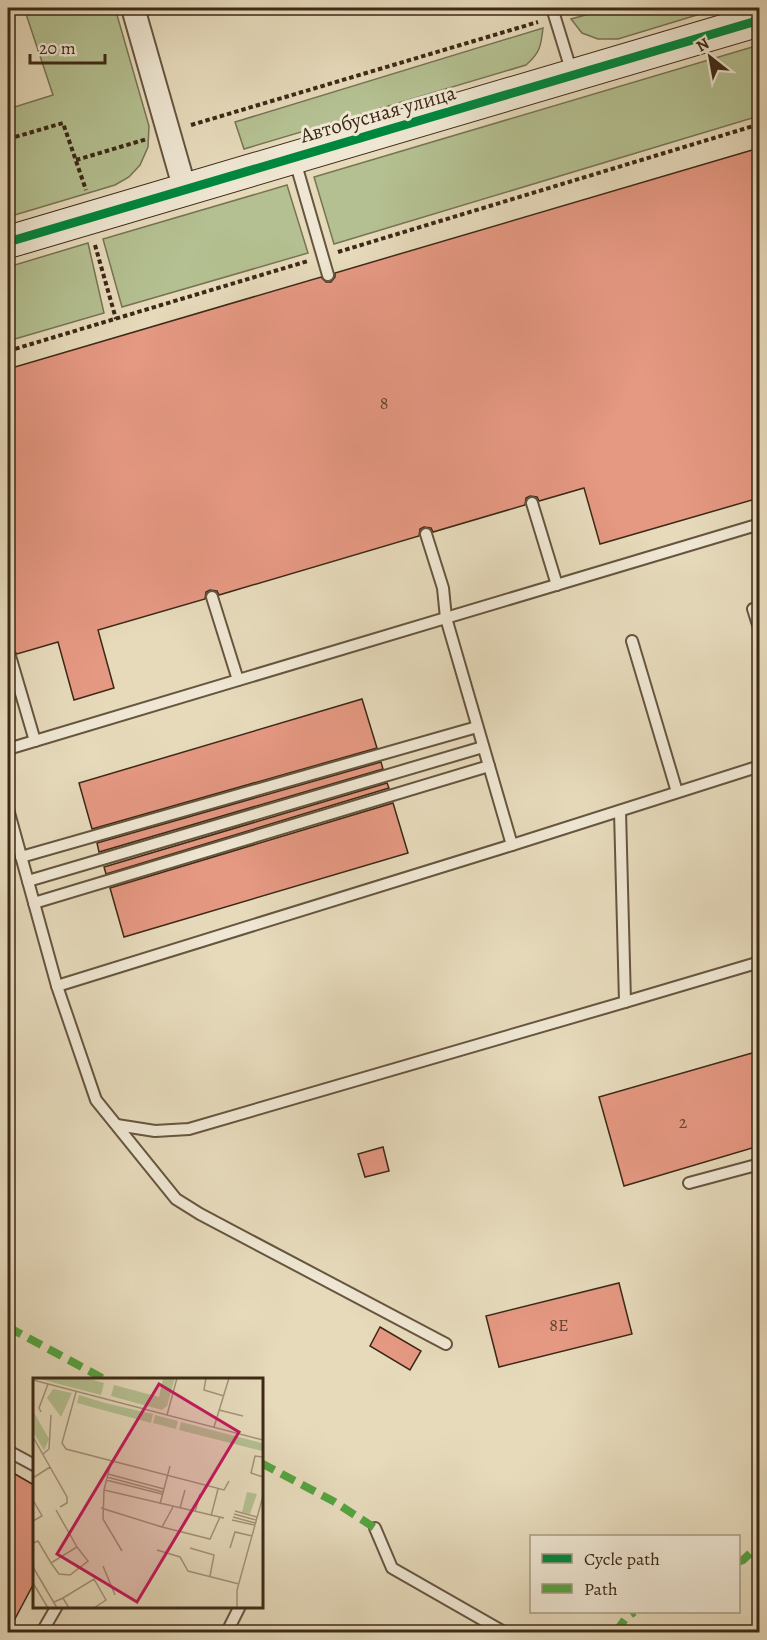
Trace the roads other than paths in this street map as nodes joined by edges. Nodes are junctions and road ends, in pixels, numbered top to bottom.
1 (133, 8) edge
2 (553, 12) edge
3 (759, 20) edge
4 (573, 76) junction
5 (294, 158) junction
6 (185, 190) junction
7 (8, 242) edge
8 (328, 275) dead end
9 (532, 503) dead end
10 (759, 524) edge
11 (426, 534) dead end
12 (557, 585) junction
13 (212, 597) dead end
14 (753, 609) dead end
15 (446, 618) junction
16 (759, 631) edge
17 (632, 640) dead end
18 (10, 656) dead end
19 (238, 680) junction
20 (477, 727) junction
21 (35, 741) junction
22 (483, 747) junction
23 (8, 749) edge
24 (489, 766) junction
25 (759, 766) edge
26 (677, 792) junction
27 (8, 809) edge
28 (620, 810) junction
29 (512, 845) junction
30 (21, 857) junction
31 (28, 881) junction
32 (34, 903) junction
33 (759, 962) edge
34 (57, 986) junction
35 (625, 1002) junction
36 (117, 1125) junction
37 (759, 1164) edge
38 (689, 1184) dead end
39 (446, 1344) dead end
40 (8, 1451) edge
41 (33, 1464) edge
42 (375, 1528) dead end
43 (56, 1607) edge
44 (239, 1607) edge
45 (42, 1632) edge
46 (227, 1632) edge
47 (504, 1632) edge

1 - 6 street
2 - 4 lane
3 - 4 street, Автобусная улица
4 - 5 street, Автобусная улица
5 - 6 street, Автобусная улица
5 - 8 lane
6 - 7 street, Автобусная улица
9 - 12 lane
10 - 12 lane
11 - 15 lane
12 - 15 lane
13 - 19 lane
14 - 16 lane
15 - 19 lane
15 - 20 lane
17 - 26 lane
18 - 21 lane
19 - 21 lane
20 - 22 lane
20 - 30 lane
21 - 23 lane
22 - 24 lane
22 - 31 lane
24 - 29 lane
24 - 32 lane
25 - 26 lane
26 - 28 lane
27 - 30 lane
28 - 29 lane
28 - 35 lane
29 - 34 lane
30 - 31 lane
31 - 32 lane
32 - 34 lane
33 - 35 lane
34 - 36 lane
35 - 36 lane
36 - 39 lane
37 - 38 lane
40 - 41 lane
42 - 47 lane
43 - 45 lane
44 - 46 lane

